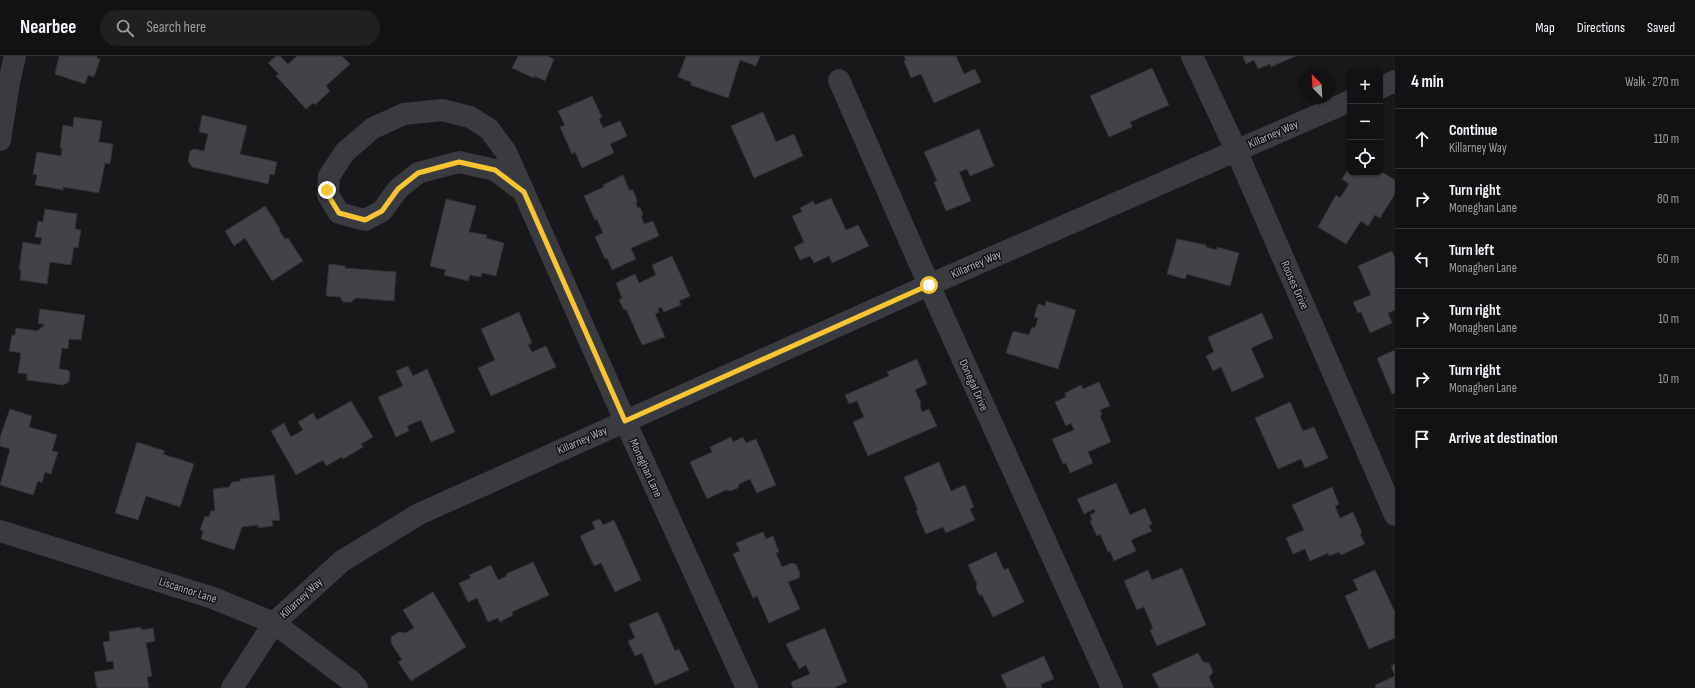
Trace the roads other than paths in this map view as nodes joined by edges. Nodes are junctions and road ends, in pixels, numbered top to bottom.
1 (15, 56) edge
2 (1192, 56) edge
3 (840, 80) dead end
4 (1395, 81) edge
5 (1383, 87) edge
6 (1347, 102) edge
7 (0, 140) edge
8 (1236, 150) junction
9 (524, 192) junction
10 (929, 285) junction
11 (625, 421) junction
12 (1395, 515) edge
13 (0, 531) edge
14 (274, 622) junction
15 (232, 688) edge
16 (357, 688) edge
17 (747, 688) edge
18 (1112, 688) edge

1 - 7 street
2 - 8 street, Rooses Drive
3 - 10 street, Donegal Drive
4 - 5 street
6 - 8 street, Killarney Way
8 - 10 street, Killarney Way
8 - 12 street, Rooses Drive
9 - 9 street, Moneghan Lane
9 - 11 street, Moneghan Lane
10 - 11 street, Killarney Way
10 - 18 street, Donegal Drive
11 - 14 street, Killarney Way
11 - 17 street, Moneghan Lane
13 - 14 street, Liscannor Lane
14 - 15 street, Killarney Way
14 - 16 street, Liscannor Lane

